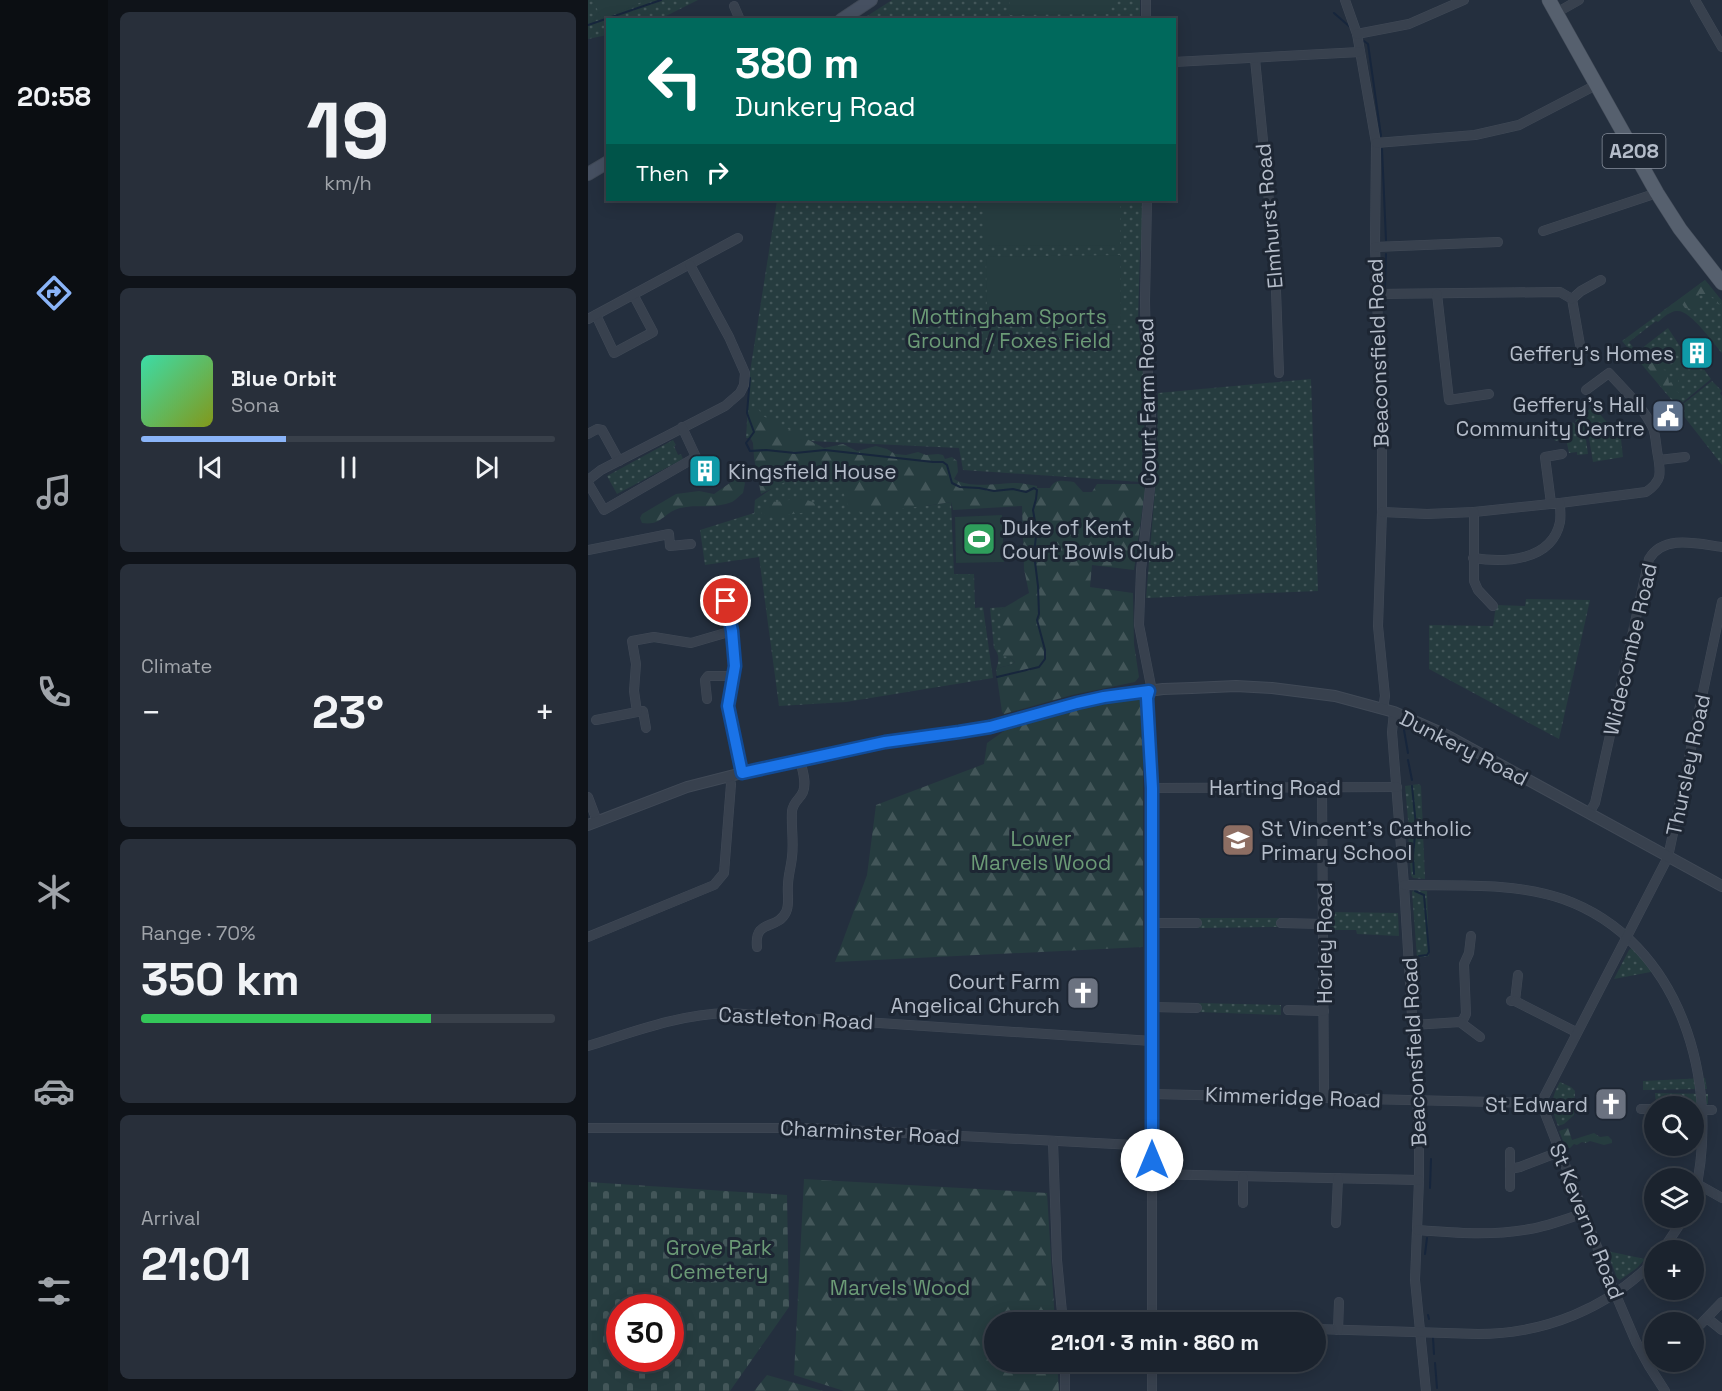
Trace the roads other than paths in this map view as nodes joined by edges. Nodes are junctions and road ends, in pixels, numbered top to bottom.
1 (871, 0) edge
2 (1146, 0) edge
3 (1345, 0) edge
4 (1464, 0) edge
5 (1549, 0) edge
6 (1577, 0) edge
7 (1695, 0) edge
8 (734, 6) dead end
9 (1556, 13) junction
10 (739, 18) edge
11 (844, 18) edge
12 (1146, 18) edge
13 (1357, 34) junction
14 (1722, 47) edge
15 (1360, 52) junction
16 (1255, 59) junction
17 (1176, 62) edge
18 (1596, 85) junction
19 (1376, 143) junction
20 (606, 163) edge
21 (588, 174) edge
22 (1657, 193) junction
23 (1147, 201) edge
24 (1543, 231) dead end
25 (738, 238) dead end
26 (1498, 242) dead end
27 (1375, 248) junction
28 (690, 265) junction
29 (1601, 280) dead end
30 (1722, 283) edge
31 (1376, 294) junction
32 (1437, 294) junction
33 (634, 296) junction
34 (1572, 299) junction
35 (592, 317) edge
36 (1580, 345) dead end
37 (1279, 374) dead end
38 (1586, 390) dead end
39 (1488, 394) dead end
40 (682, 428) junction
41 (588, 434) edge
42 (1562, 454) dead end
43 (1685, 457) dead end
44 (1659, 460) junction
45 (619, 461) junction
46 (589, 478) edge
47 (1555, 503) junction
48 (1382, 512) junction
49 (1474, 512) junction
50 (691, 544) dead end
51 (1722, 548) edge
52 (588, 550) edge
53 (1473, 558) junction
54 (723, 586) dead end
55 (1485, 598) junction
56 (726, 601) junction
57 (1722, 602) edge
58 (709, 604) dead end
59 (1477, 606) dead end
60 (1493, 606) dead end
61 (732, 631) junction
62 (733, 678) junction
63 (1149, 691) junction
64 (707, 699) dead end
65 (643, 711) junction
66 (1388, 711) junction
67 (596, 720) dead end
68 (646, 728) dead end
69 (800, 760) junction
70 (742, 773) junction
71 (729, 777) junction
72 (1322, 787) junction
73 (1397, 787) junction
74 (1152, 788) junction
75 (588, 797) edge
76 (1589, 813) junction
77 (593, 823) edge
78 (1668, 857) junction
79 (1404, 885) junction
80 (1722, 886) edge
81 (1197, 923) dead end
82 (1281, 923) dead end
83 (1152, 924) junction
84 (1323, 924) junction
85 (1627, 935) junction
86 (1471, 936) dead end
87 (588, 937) edge
88 (757, 947) dead end
89 (1518, 975) dead end
90 (1152, 1007) junction
91 (1197, 1008) dead end
92 (1288, 1010) dead end
93 (1324, 1011) junction
94 (1463, 1018) junction
95 (1413, 1025) junction
96 (1696, 1030) dead end
97 (1576, 1032) junction
98 (1480, 1037) dead end
99 (1152, 1041) junction
100 (588, 1046) edge
101 (1152, 1094) junction
102 (1324, 1098) junction
103 (1417, 1101) junction
104 (1541, 1103) junction
105 (1704, 1108) edge
106 (588, 1128) edge
107 (1053, 1141) junction
108 (1152, 1146) junction
109 (1510, 1152) dead end
110 (1559, 1152) junction
111 (1510, 1168) junction
112 (1704, 1168) edge
113 (1152, 1174) junction
114 (1243, 1177) junction
115 (1338, 1178) junction
116 (1419, 1180) junction
117 (1510, 1187) dead end
118 (1704, 1187) edge
119 (1722, 1198) edge
120 (1243, 1203) dead end
121 (1584, 1213) junction
122 (1336, 1223) dead end
123 (1417, 1230) junction
124 (1644, 1272) edge
125 (1615, 1293) junction
126 (1339, 1302) dead end
127 (1722, 1302) edge
128 (1062, 1312) edge
129 (1152, 1312) edge
130 (1707, 1318) junction
131 (1704, 1321) edge
132 (1326, 1329) edge
133 (1722, 1329) edge
134 (1338, 1330) junction
135 (1419, 1332) junction
136 (1644, 1353) edge
137 (1065, 1372) edge
138 (1152, 1372) edge
139 (1656, 1372) edge
140 (1065, 1391) edge
141 (1152, 1391) edge
142 (1426, 1391) edge
143 (1665, 1391) edge

1 - 11 main road
2 - 12 street
3 - 13 street, Beaconsfield Road
4 - 13 street
5 - 9 main road, A208
6 - 9 street
7 - 14 street
8 - 10 street
9 - 18 main road, A208
13 - 15 street, Beaconsfield Road
15 - 16 street
15 - 19 street, Beaconsfield Road
16 - 17 street
16 - 37 street, Elmhurst Road
18 - 19 street
18 - 22 main road, A208
19 - 27 street, Beaconsfield Road
20 - 21 main road
22 - 24 street
22 - 30 main road, A208
23 - 63 street, Court Farm Road
25 - 28 street
26 - 27 street
27 - 31 street, Beaconsfield Road
28 - 33 street
28 - 40 street
29 - 34 street
31 - 32 street
31 - 48 street, Beaconsfield Road
32 - 34 street
32 - 39 street
33 - 35 street
33 - 35 street
34 - 36 street
38 - 44 street
40 - 45 street
40 - 46 street
41 - 45 street
42 - 47 street
43 - 44 street
44 - 47 street
45 - 46 street
47 - 49 street
47 - 53 street
48 - 49 street
48 - 66 street, Beaconsfield Road
49 - 53 street
50 - 52 street
51 - 76 street, Widecombe Road
53 - 55 street
54 - 56 street
55 - 59 street
55 - 60 street
56 - 58 street
56 - 61 street
57 - 78 street, Thursley Road
61 - 62 street
61 - 65 street
62 - 64 street
62 - 70 street
63 - 66 street, Dunkery Road
63 - 69 street, Dunkery Road
63 - 74 street, Court Farm Road
65 - 67 street
65 - 68 street
66 - 73 street, Beaconsfield Road
66 - 76 street, Dunkery Road
69 - 70 street, Dunkery Road
69 - 88 street
70 - 71 street, Dunkery Road
71 - 77 street, Dunkery Road
71 - 87 street
72 - 73 street, Harting Road
72 - 74 street, Harting Road
72 - 84 street, Horley Road
73 - 79 street, Beaconsfield Road
74 - 83 street, Court Farm Road
75 - 77 street
76 - 78 street, Dunkery Road
78 - 80 street, Dunkery Road
78 - 85 street
79 - 85 street
79 - 95 street, Beaconsfield Road
81 - 83 street
82 - 84 street
83 - 90 street, Court Farm Road
84 - 93 street, Horley Road
85 - 96 street
85 - 97 street
86 - 94 street
89 - 97 street
90 - 91 street
90 - 99 street, Court Farm Road
92 - 93 street
93 - 102 street, Horley Road
94 - 95 street
94 - 98 street
95 - 103 street, Beaconsfield Road
97 - 104 street
99 - 100 street, Castleton Road
99 - 101 street, Court Farm Road
101 - 102 street, Kimmeridge Road
101 - 108 street, Court Farm Road
102 - 103 street, Kimmeridge Road
103 - 104 street, Kimmeridge Road
103 - 116 street, Beaconsfield Road
104 - 110 street, St Keverne Road
105 - 112 street
106 - 107 street, Charminster Road
107 - 108 street, Charminster Road
107 - 128 street
108 - 113 street, Court Farm Road
109 - 111 street
110 - 111 street
110 - 121 street, St Keverne Road
111 - 117 street
113 - 114 street
113 - 129 street, Court Farm Road
114 - 115 street
114 - 120 street
115 - 116 street
115 - 122 street
116 - 123 street, Beaconsfield Road
118 - 119 street
121 - 123 street
121 - 125 street, St Keverne Road
123 - 135 street, Beaconsfield Road
124 - 125 street
125 - 135 street
125 - 136 street, St Keverne Road
126 - 134 street
127 - 130 street
130 - 131 street
130 - 133 street
132 - 134 street
134 - 135 street
135 - 142 street, Beaconsfield Road
137 - 140 street
138 - 141 street
139 - 143 street, St Keverne Road

